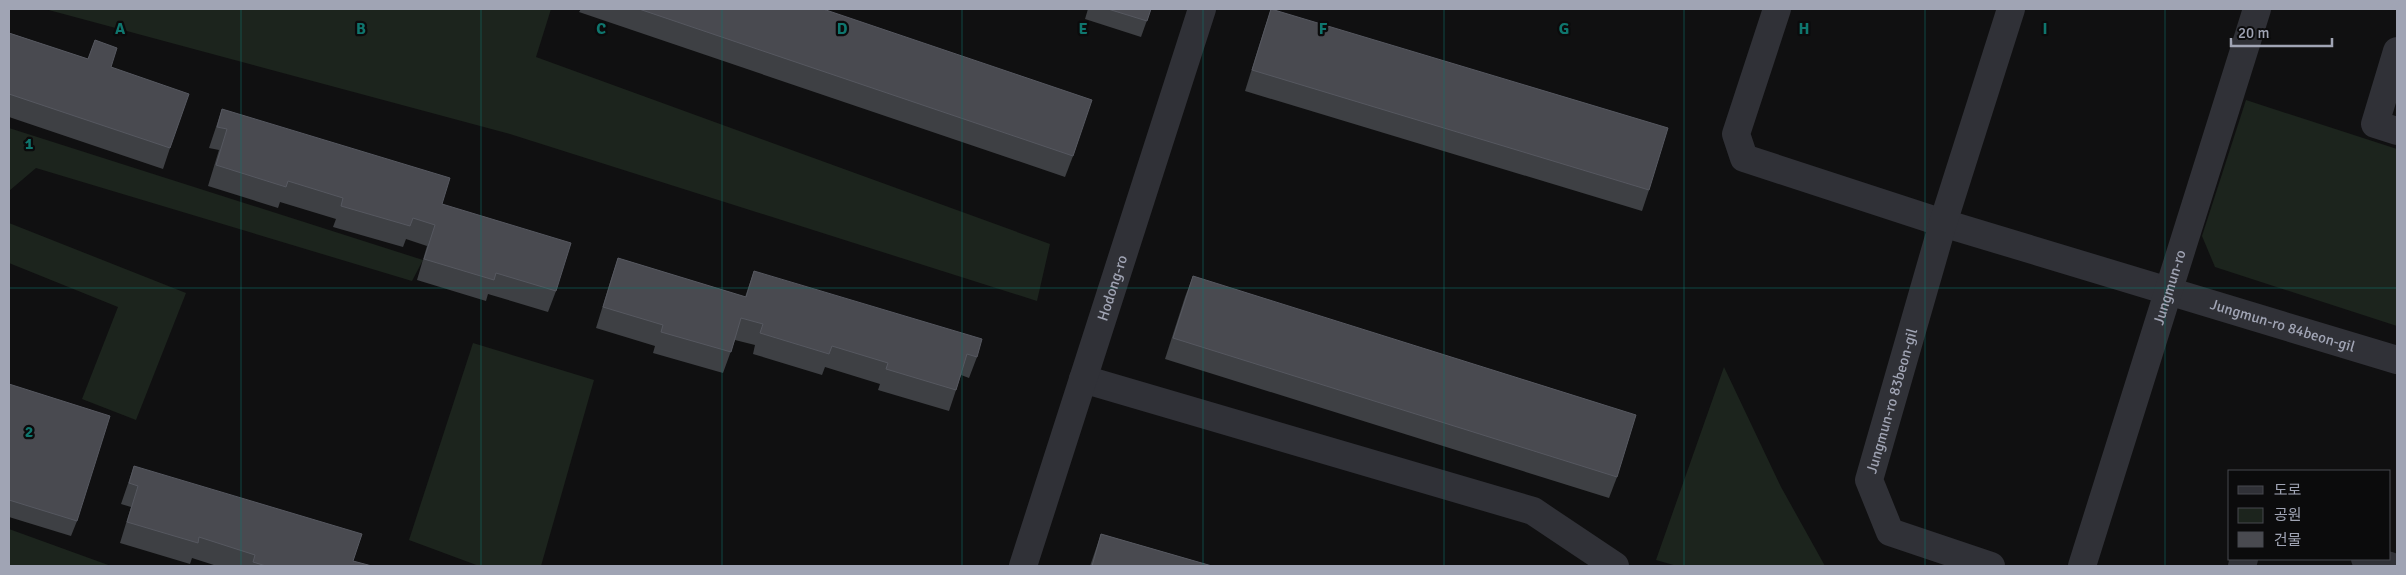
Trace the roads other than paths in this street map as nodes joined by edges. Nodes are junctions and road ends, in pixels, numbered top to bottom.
1 (1202, 9) edge
2 (1777, 9) edge
3 (2012, 9) edge
4 (2257, 9) edge
5 (2397, 51) edge
6 (2397, 131) edge
7 (1943, 223) junction
8 (2170, 290) junction
9 (2397, 360) edge
10 (1083, 379) junction
11 (2369, 560) edge
12 (1023, 566) edge
13 (1615, 566) edge
14 (1991, 566) edge
15 (2082, 566) edge
16 (2390, 566) edge

1 - 10 street, Hodong-ro
2 - 7 street
3 - 7 street, Jungmun-ro 83beon-gil
4 - 8 street, Jungmun-ro
5 - 6 street
7 - 8 street
7 - 14 street, Jungmun-ro 83beon-gil
8 - 9 street, Jungmun-ro 84beon-gil
8 - 15 street, Jungmun-ro
10 - 12 street, Hodong-ro
10 - 13 street
11 - 16 street

